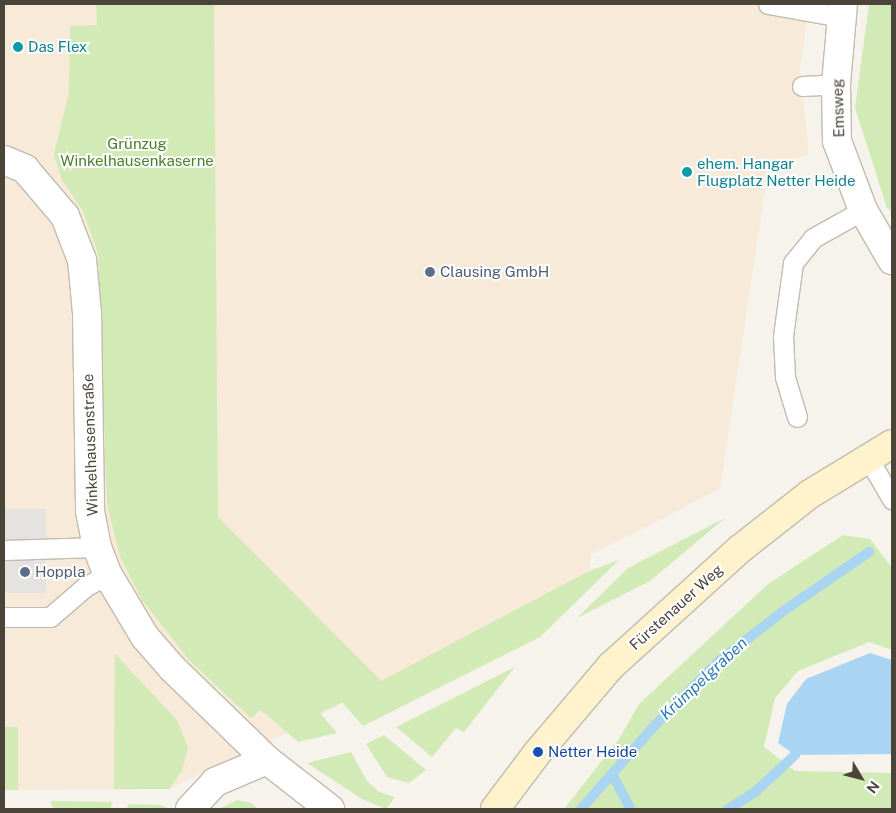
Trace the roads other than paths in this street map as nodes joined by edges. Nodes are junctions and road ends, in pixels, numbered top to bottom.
1 (768, 4) edge
2 (842, 10) edge
3 (836, 84) junction
4 (802, 86) dead end
5 (4, 160) edge
6 (863, 210) junction
7 (892, 260) edge
8 (797, 417) dead end
9 (892, 444) edge
10 (868, 458) junction
11 (892, 498) edge
12 (97, 547) junction
13 (4, 550) edge
14 (108, 575) junction
15 (4, 617) edge
16 (267, 760) junction
17 (190, 809) edge
18 (330, 809) edge
19 (495, 809) edge

1 - 2 lane
2 - 3 street, Emsweg
3 - 4 lane
3 - 6 street, Emsweg
5 - 12 street, Winkelhausenstraße
6 - 7 street, Emsweg
6 - 8 lane
9 - 10 street, Fürstenauer Weg
10 - 11 lane
10 - 19 street, Fürstenauer Weg
12 - 13 lane
12 - 14 street, Winkelhausenstraße
14 - 15 lane
14 - 16 street, Winkelhausenstraße
16 - 17 street
16 - 18 street

